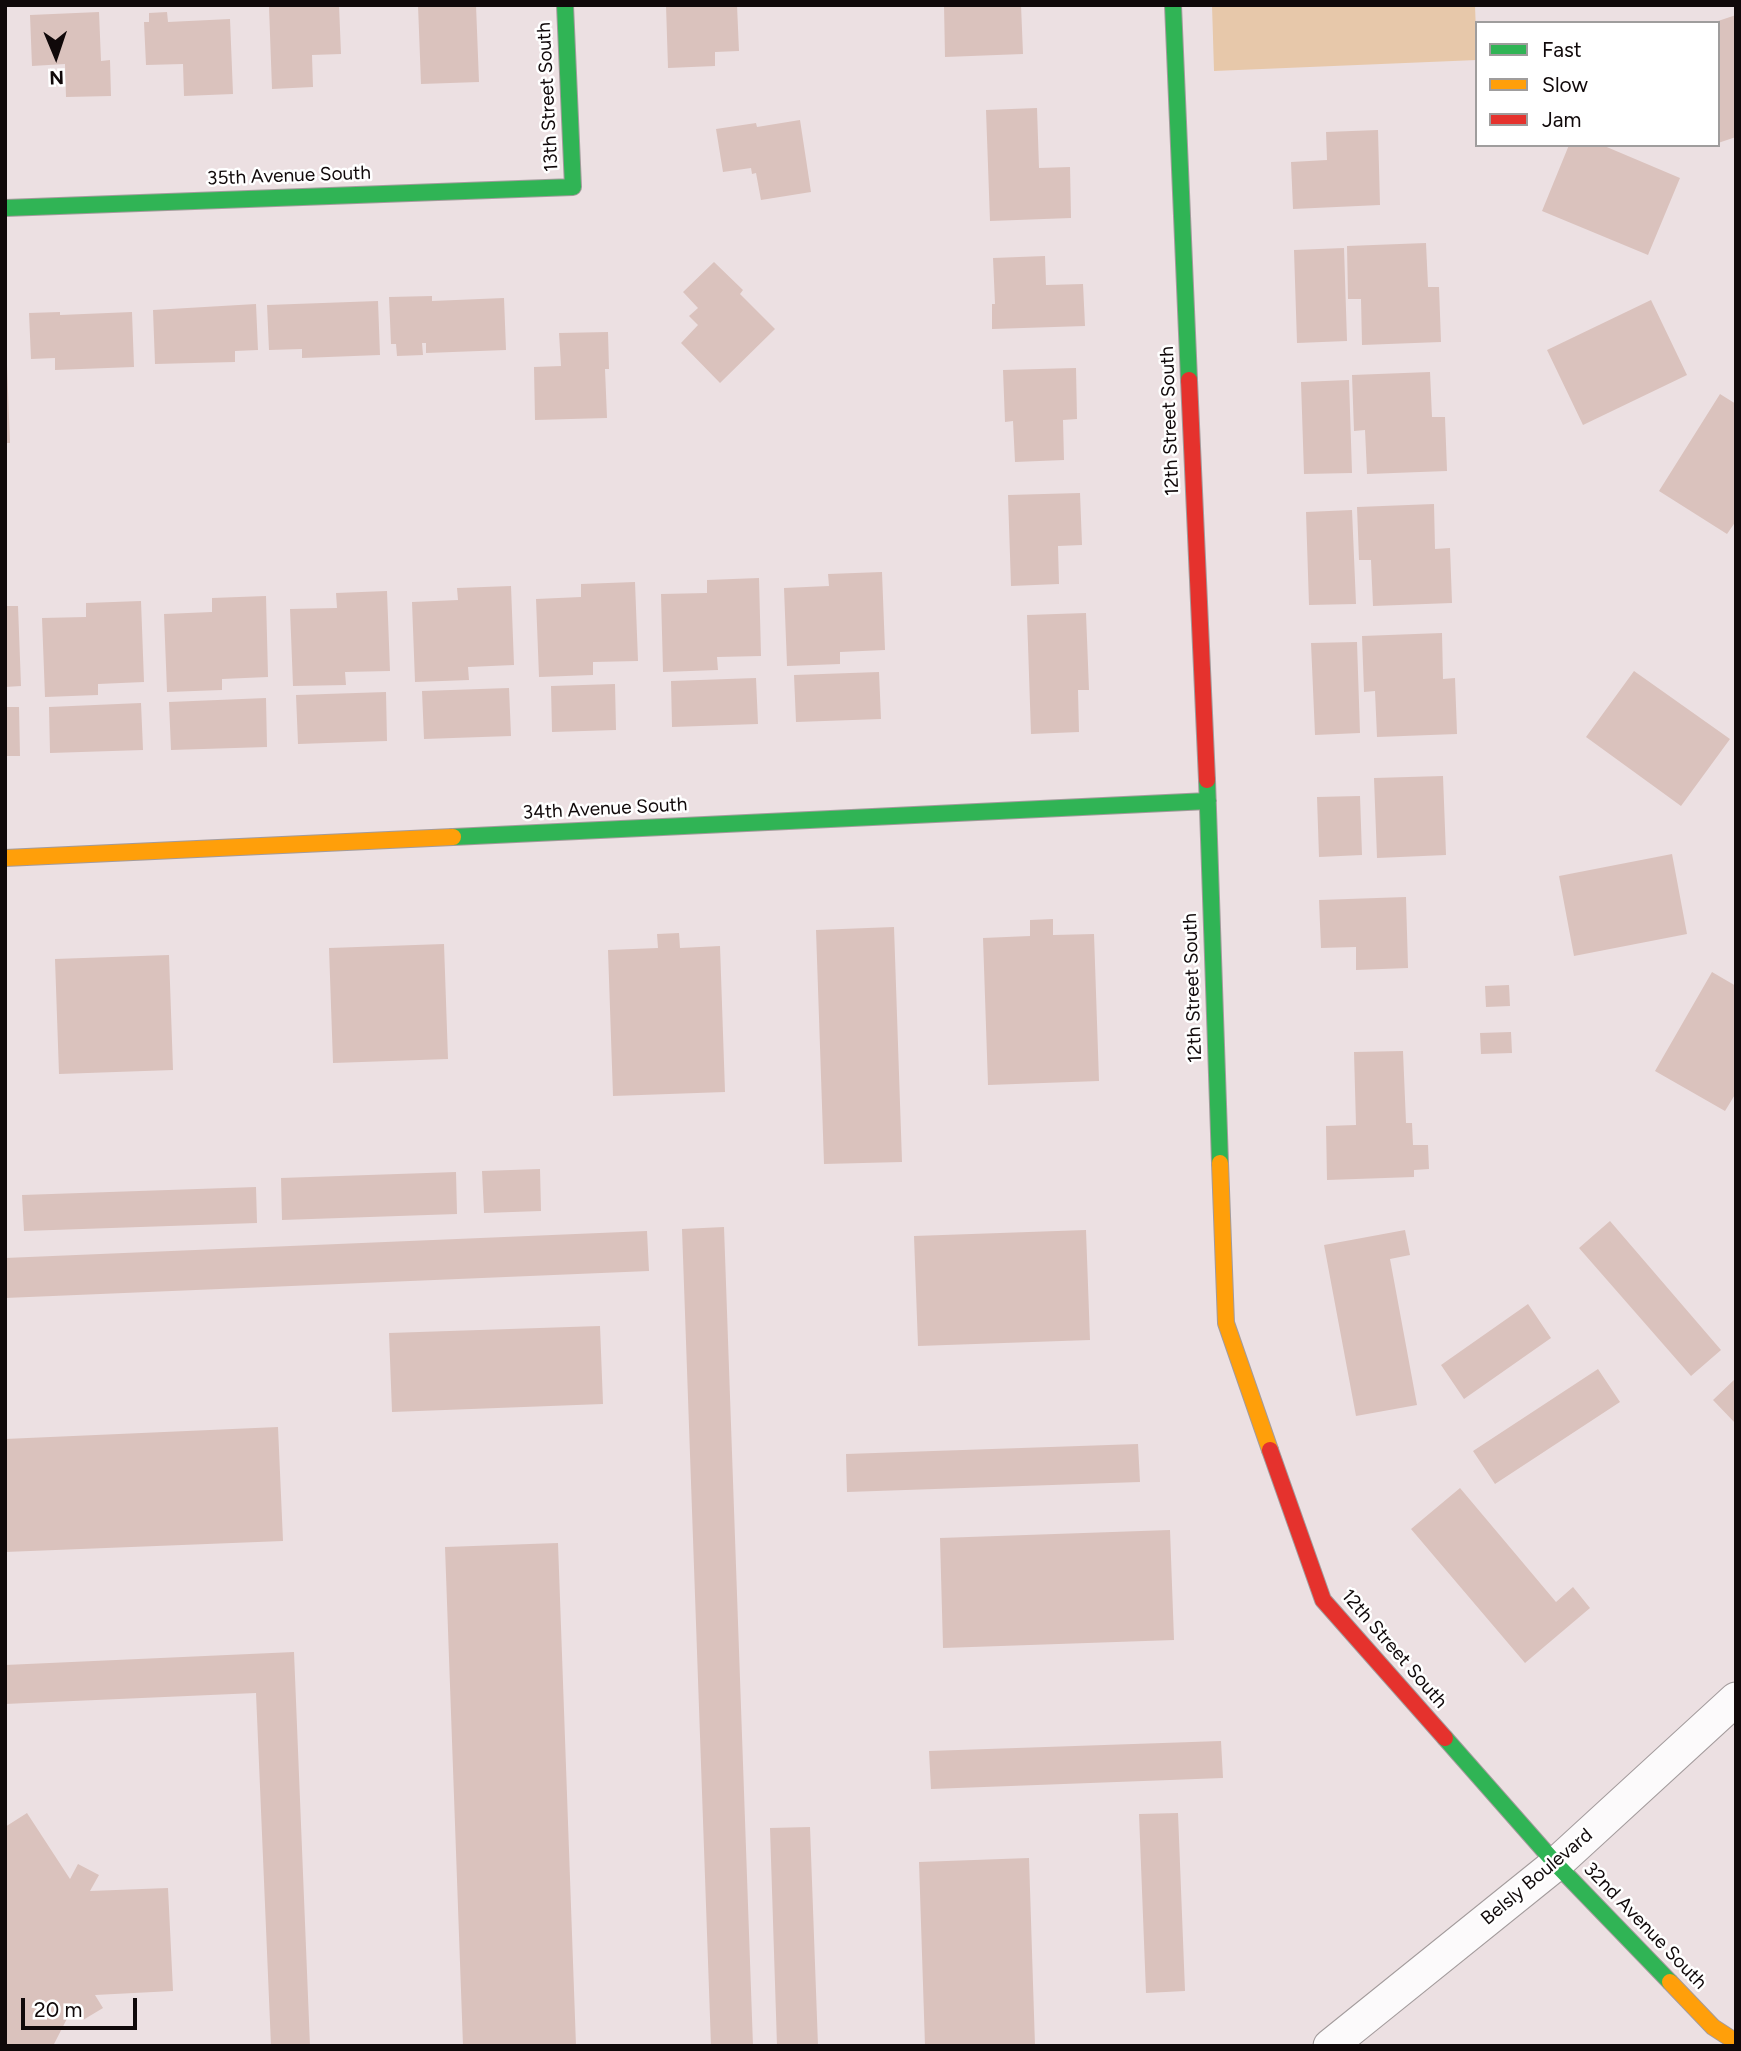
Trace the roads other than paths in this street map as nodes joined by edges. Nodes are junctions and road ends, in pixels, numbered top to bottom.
1 (565, 5) edge
2 (1173, 5) edge
3 (573, 187) joint
4 (5, 208) edge
5 (1208, 801) junction
6 (5, 858) edge
7 (1736, 1699) edge
8 (1556, 1864) junction
9 (1736, 2042) edge
10 (1330, 2046) edge

1 - 3 street, 13th Street South
2 - 5 street, 12th Street South
3 - 4 street, 35th Avenue South
5 - 6 street, 34th Avenue South
5 - 8 street, 12th Street South
7 - 8 street, Belsly Boulevard
8 - 9 street, 32nd Avenue South
8 - 10 street, Belsly Boulevard

